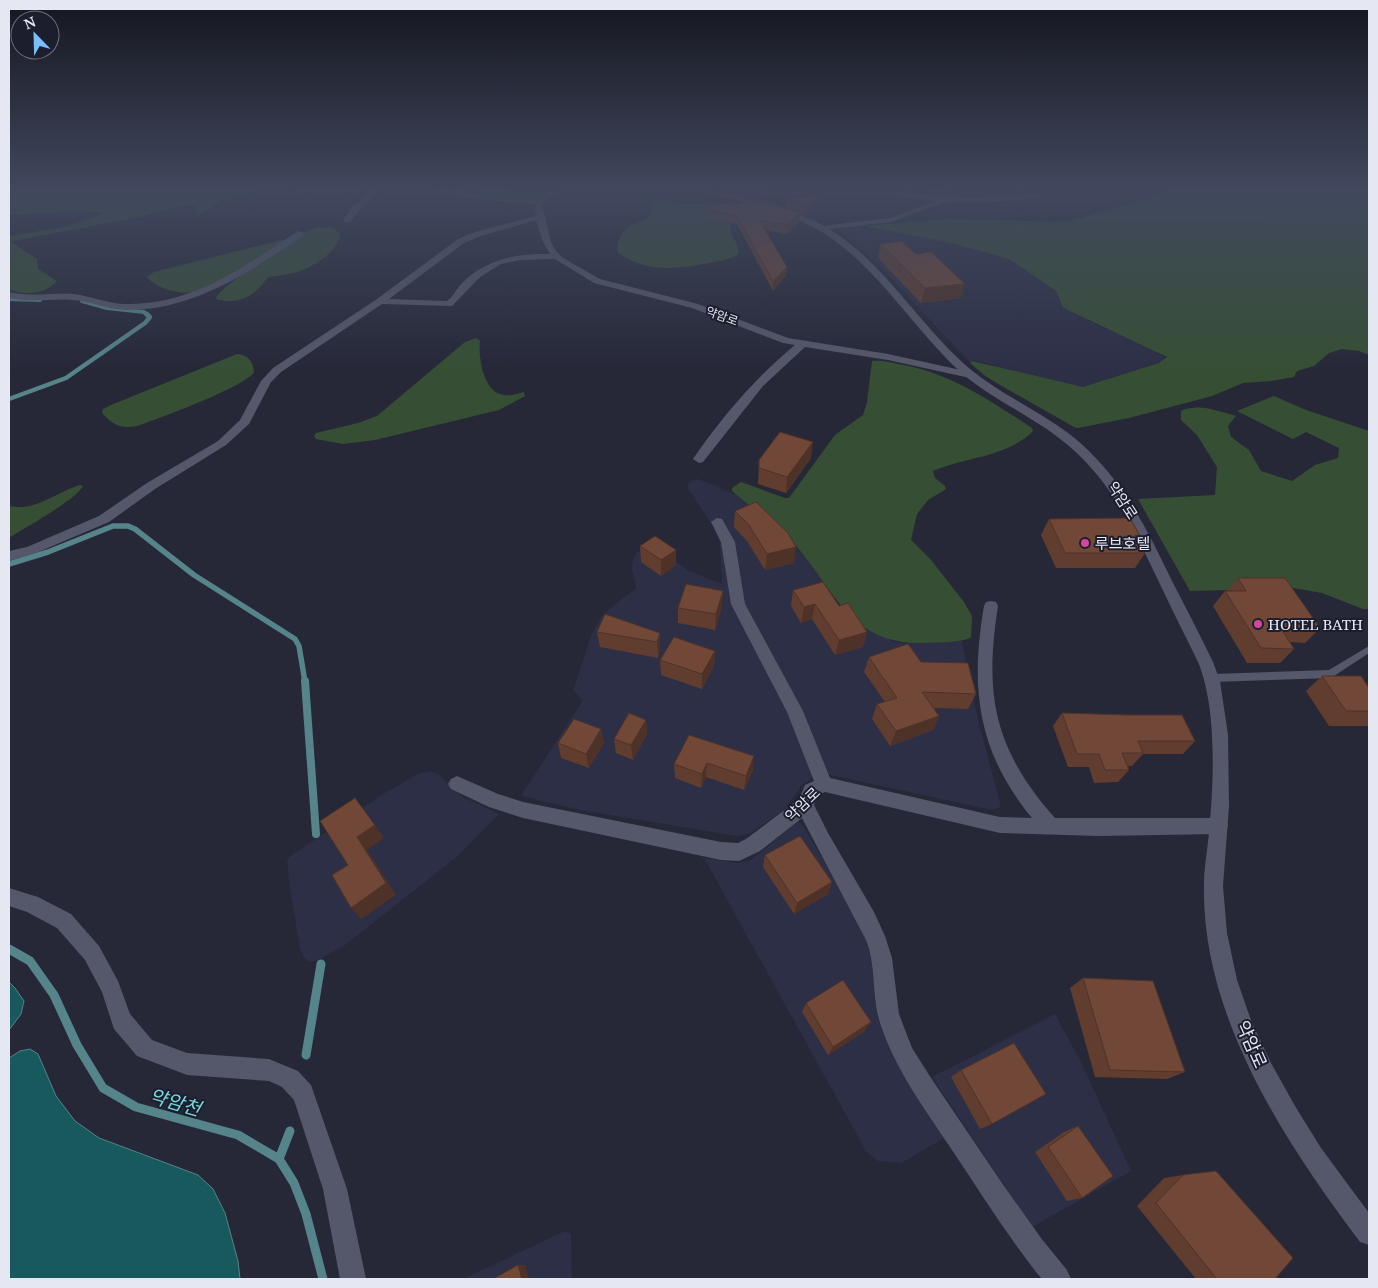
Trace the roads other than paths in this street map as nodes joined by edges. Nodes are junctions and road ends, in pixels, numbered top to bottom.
1 (273, 251) edge
2 (446, 251) edge
3 (554, 251) edge
4 (853, 251) edge
5 (558, 257) junction
6 (9, 295) edge
7 (380, 302) junction
8 (801, 345) junction
9 (970, 374) junction
10 (699, 459) dead end
11 (717, 522) dead end
12 (9, 556) edge
13 (991, 606) dead end
14 (1369, 649) edge
15 (1212, 678) junction
16 (457, 784) dead end
17 (824, 784) junction
18 (805, 805) junction
19 (1051, 826) junction
20 (1219, 826) junction
21 (9, 897) edge
22 (1369, 1234) edge
23 (353, 1279) edge
24 (1058, 1279) edge

1 - 6 street
2 - 7 street
3 - 5 street, 약암로
4 - 9 street, 약암로
5 - 7 street
5 - 8 street, 약암로
7 - 12 street
8 - 9 street, 약암로
8 - 10 street
9 - 15 street, 약암로
11 - 17 street
13 - 19 street
14 - 15 lane
15 - 20 street, 약암로
16 - 18 street, 약암로
17 - 18 street, 약암로
17 - 19 street, 약암로
18 - 24 street
19 - 20 street, 약암로
20 - 22 street, 약암로
21 - 23 street

